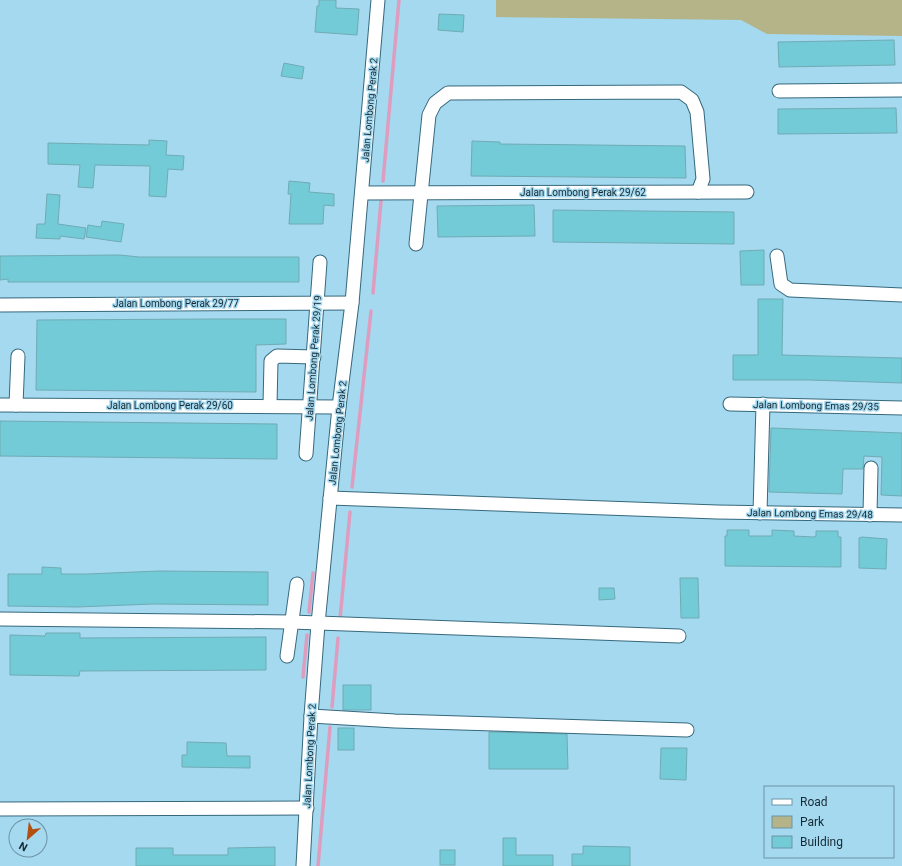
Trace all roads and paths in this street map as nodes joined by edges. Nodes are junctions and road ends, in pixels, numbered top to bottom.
1 (378, 0) edge
2 (902, 90) edge
3 (779, 91) dead end
4 (420, 192) junction
5 (698, 192) junction
6 (747, 192) dead end
7 (362, 193) junction
8 (416, 244) dead end
9 (777, 256) dead end
10 (320, 262) dead end
11 (902, 295) edge
12 (318, 303) junction
13 (352, 303) junction
14 (0, 305) edge
15 (18, 356) dead end
16 (314, 357) junction
17 (730, 404) dead end
18 (763, 404) junction
19 (0, 405) edge
20 (16, 405) junction
21 (270, 405) junction
22 (310, 406) junction
23 (339, 407) junction
24 (902, 408) edge
25 (306, 454) dead end
26 (871, 468) dead end
27 (330, 498) junction
28 (760, 513) junction
29 (870, 515) junction
30 (902, 515) edge
31 (297, 584) dead end
32 (0, 619) edge
33 (291, 622) junction
34 (318, 624) junction
35 (679, 636) dead end
36 (287, 656) dead end
37 (311, 716) junction
38 (687, 730) dead end
39 (307, 808) junction
40 (0, 809) edge
41 (303, 866) edge

1 - 7 street, Jalan Lombong Perak 2
2 - 3 street
4 - 5 street, Jalan Lombong Perak 29/62
4 - 5 street
4 - 7 street, Jalan Lombong Perak 29/62
4 - 8 street
5 - 6 street, Jalan Lombong Perak 29/62
7 - 13 street, Jalan Lombong Perak 2
9 - 11 street
10 - 12 street, Jalan Lombong Perak 29/19
12 - 13 street, Jalan Lombong Perak 29/77
12 - 14 street, Jalan Lombong Perak 29/77
12 - 16 street, Jalan Lombong Perak 29/19
13 - 23 street, Jalan Lombong Perak 2
15 - 20 street
16 - 21 street
16 - 22 street, Jalan Lombong Perak 29/19
17 - 18 street, Jalan Lombong Emas 29/35
18 - 24 street, Jalan Lombong Emas 29/35
18 - 28 street
19 - 20 street, Jalan Lombong Perak 29/60
20 - 21 street, Jalan Lombong Perak 29/60
21 - 22 street, Jalan Lombong Perak 29/60
22 - 23 street, Jalan Lombong Perak 29/60
22 - 25 street, Jalan Lombong Perak 29/19
23 - 27 street, Jalan Lombong Perak 2
26 - 29 street
27 - 28 street, Jalan Lombong Emas 29/48
27 - 34 street, Jalan Lombong Perak 2
28 - 29 street, Jalan Lombong Emas 29/48
29 - 30 street, Jalan Lombong Emas 29/48
31 - 33 street
32 - 33 street
33 - 34 street
33 - 36 street
34 - 35 street
34 - 37 street, Jalan Lombong Perak 2
37 - 38 street
37 - 39 street, Jalan Lombong Perak 2
39 - 40 street
39 - 41 street, Jalan Lombong Perak 2

